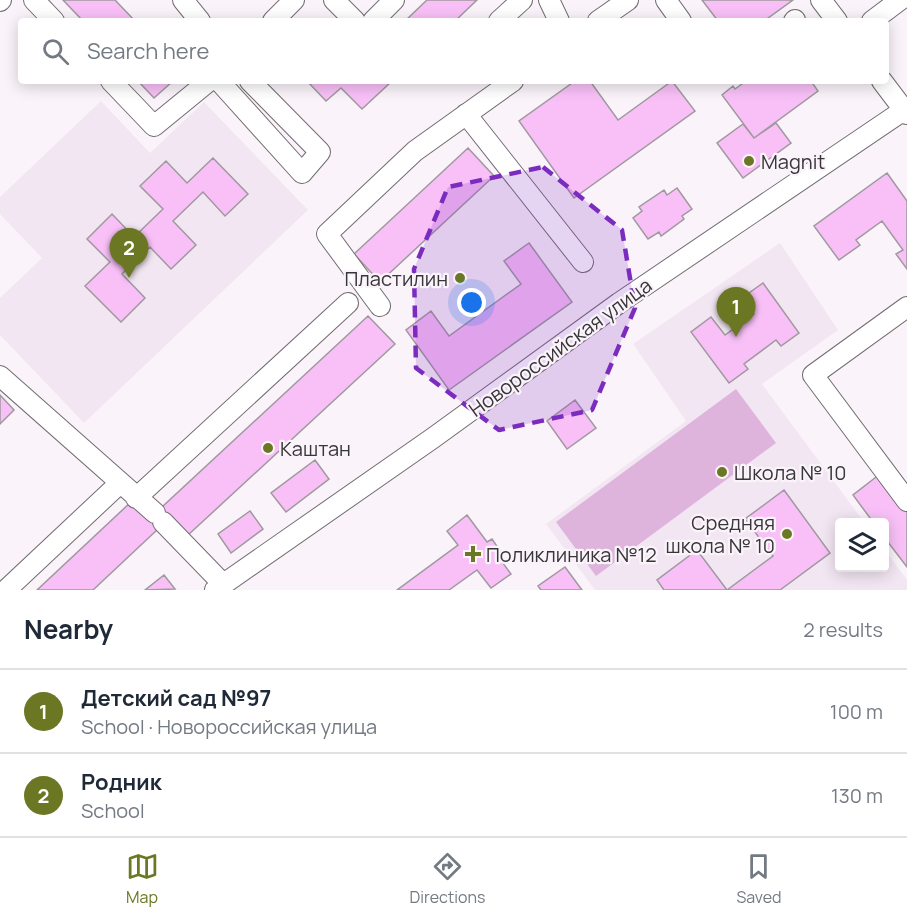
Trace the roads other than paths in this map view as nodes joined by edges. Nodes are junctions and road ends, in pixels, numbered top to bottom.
1 (34, 0) edge
2 (183, 0) edge
3 (294, 0) edge
4 (334, 0) edge
5 (394, 0) edge
6 (522, 0) edge
7 (549, 0) edge
8 (628, 0) edge
9 (666, 0) edge
10 (821, 0) edge
11 (900, 0) edge
12 (51, 18) edge
13 (198, 18) edge
14 (276, 18) edge
15 (352, 18) edge
16 (375, 18) edge
17 (502, 18) edge
18 (558, 18) edge
19 (602, 18) edge
20 (679, 18) edge
21 (835, 18) edge
22 (876, 18) edge
23 (114, 84) edge
24 (205, 84) edge
25 (222, 84) edge
26 (253, 84) edge
27 (509, 84) edge
28 (884, 84) edge
29 (906, 110) edge
30 (466, 114) junction
31 (583, 262) dead end
32 (348, 303) dead end
33 (380, 306) dead end
34 (907, 307) edge
35 (0, 376) edge
36 (120, 483) junction
37 (136, 498) junction
38 (907, 501) edge
39 (229, 585) edge
40 (6, 590) edge

1 - 12 street
2 - 13 street
3 - 14 street
4 - 15 street
5 - 16 street
6 - 17 street
7 - 18 street
8 - 19 street
9 - 20 street
10 - 21 street
11 - 22 street
23 - 24 street
25 - 26 street
27 - 30 street
28 - 29 street
29 - 39 street, Новороссийская улица
30 - 31 street
30 - 33 street
32 - 37 street
34 - 38 street
35 - 36 street
36 - 37 street
36 - 40 street
37 - 39 street

